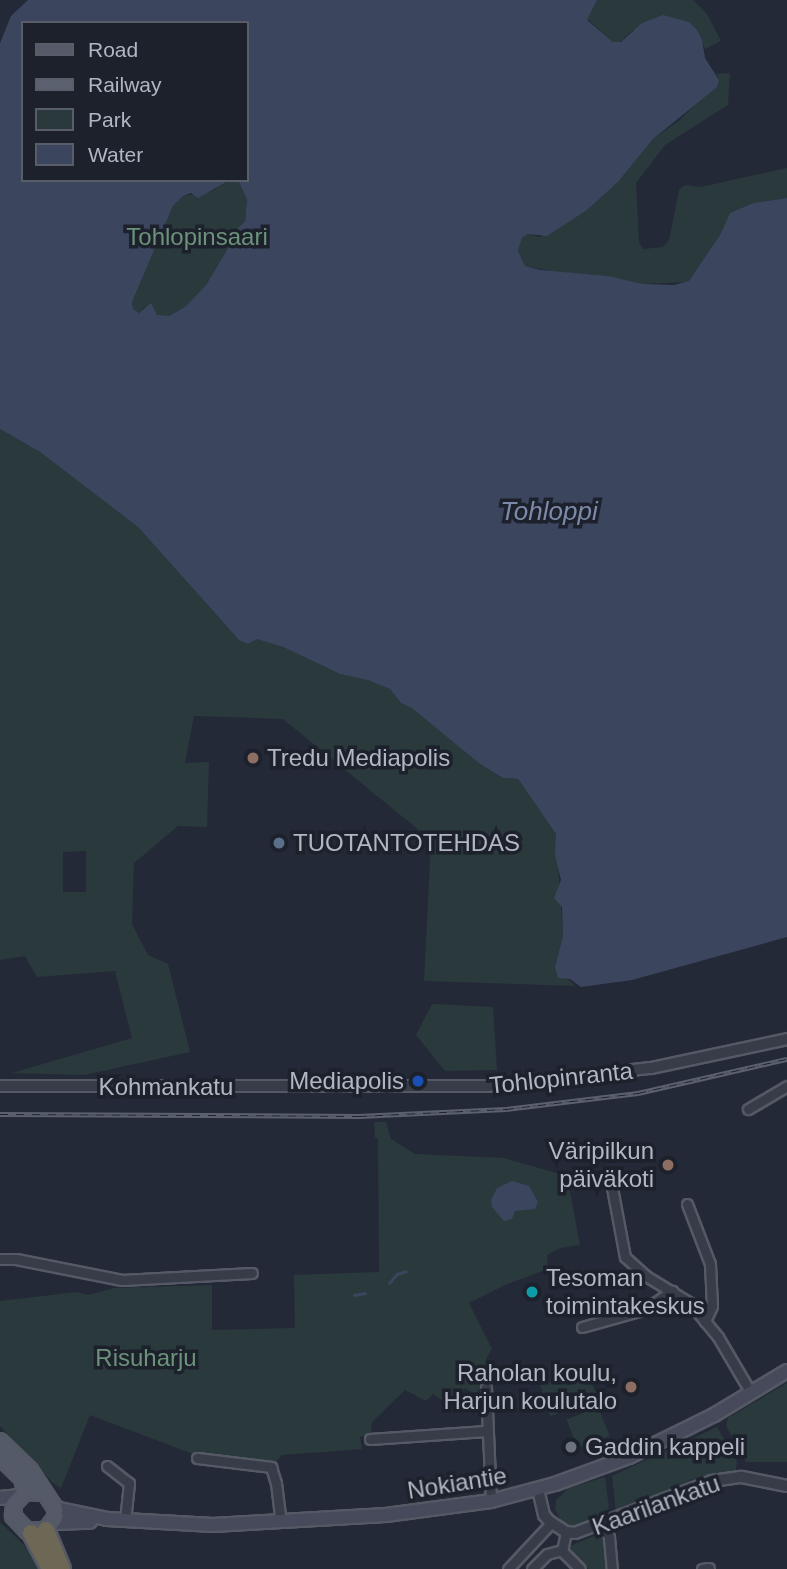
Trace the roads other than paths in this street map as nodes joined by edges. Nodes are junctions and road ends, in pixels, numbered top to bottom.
1 (787, 1039) edge
2 (0, 1086) edge
3 (787, 1086) edge
4 (333, 1087) joint
5 (747, 1109) dead end
6 (610, 1177) dead end
7 (688, 1204) dead end
8 (0, 1259) edge
9 (252, 1273) dead end
10 (672, 1291) junction
11 (705, 1321) junction
12 (582, 1327) dead end
13 (787, 1371) edge
14 (486, 1387) dead end
15 (751, 1393) junction
16 (486, 1431) junction
17 (370, 1439) dead end
18 (0, 1440) edge
19 (0, 1457) edge
20 (197, 1458) dead end
21 (107, 1466) dead end
22 (787, 1486) edge
23 (538, 1489) junction
24 (44, 1493) junction
25 (22, 1494) junction
26 (0, 1498) edge
27 (491, 1501) junction
28 (6, 1513) edge
29 (125, 1520) junction
30 (281, 1522) junction
31 (46, 1523) junction
32 (551, 1523) junction
33 (604, 1524) junction
34 (566, 1532) junction
35 (562, 1550) junction
36 (50, 1569) edge
37 (62, 1569) edge
38 (508, 1569) edge
39 (532, 1569) edge
40 (580, 1569) edge
41 (612, 1569) edge
42 (702, 1569) edge
43 (709, 1569) edge

1 - 4 street, Tohlopinranta
2 - 4 street, Kohmankatu
3 - 5 street
6 - 10 street
7 - 11 street
8 - 9 street
10 - 11 street
10 - 12 street
11 - 15 street
13 - 15 main road, Nokiantie
14 - 16 street
15 - 23 main road, Nokiantie
16 - 17 street
16 - 27 street
18 - 24 main road
19 - 25 main road
20 - 30 street
21 - 29 street
22 - 33 street, Kaarilankatu
23 - 27 main road, Nokiantie
23 - 32 street
24 - 25 main road
24 - 31 main road
25 - 26 main road
25 - 28 main road
27 - 30 main road, Nokiantie
28 - 31 main road
29 - 30 main road, Nokiantie
29 - 31 main road, Nokiantie
31 - 36 highway
31 - 37 highway
32 - 34 street
32 - 38 street
33 - 34 street, Kaarilankatu
33 - 41 street
34 - 35 street
35 - 39 street
35 - 40 street
42 - 43 street

